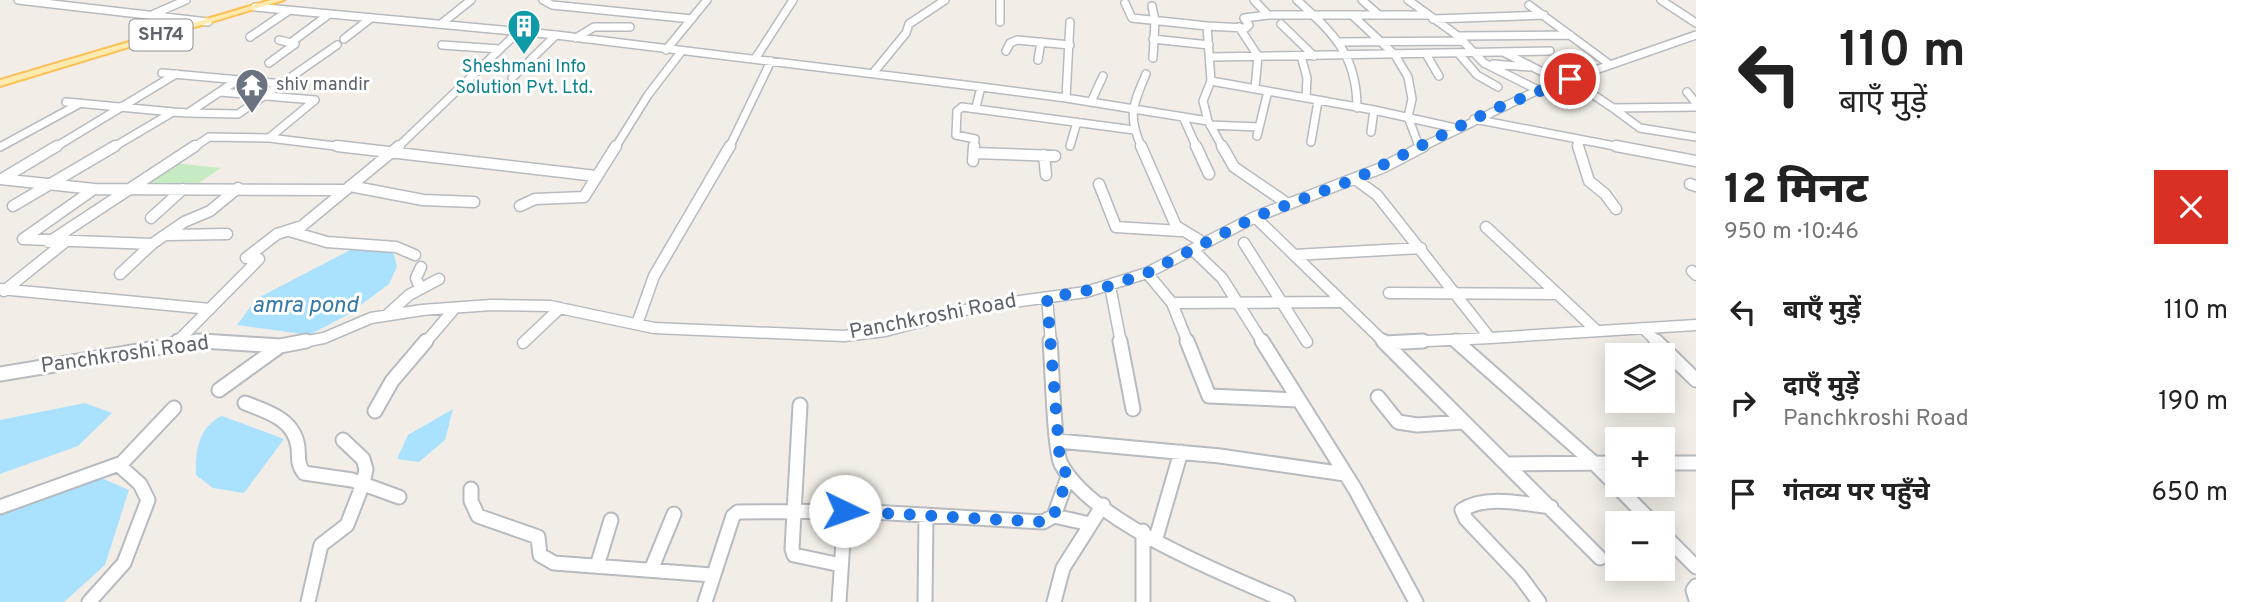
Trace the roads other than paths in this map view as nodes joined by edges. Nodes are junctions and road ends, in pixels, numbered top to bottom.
1 (18, 0) edge
2 (65, 0) edge
3 (186, 0) edge
4 (270, 0) edge
5 (280, 0) edge
6 (471, 0) edge
7 (543, 0) edge
8 (707, 0) edge
9 (793, 0) edge
10 (945, 0) edge
11 (1000, 0) edge
12 (1254, 0) edge
13 (1297, 0) edge
14 (1362, 0) edge
15 (1408, 0) edge
16 (1661, 0) edge
17 (1125, 3) dead end
18 (53, 5) junction
19 (1529, 5) dead end
20 (1153, 6) dead end
21 (256, 7) junction
22 (288, 11) junction
23 (152, 15) junction
24 (328, 15) junction
25 (1268, 15) junction
26 (1313, 15) junction
27 (1352, 15) junction
28 (1379, 15) junction
29 (1544, 15) junction
30 (1430, 17) junction
31 (371, 18) junction
32 (692, 19) junction
33 (204, 21) junction
34 (1155, 21) junction
35 (1000, 22) dead end
36 (1070, 22) dead end
37 (1696, 23) edge
38 (441, 24) junction
39 (1281, 24) dead end
40 (1207, 26) junction
41 (630, 27) dead end
42 (1239, 27) junction
43 (518, 32) junction
44 (1570, 35) junction
45 (1696, 35) edge
46 (556, 36) junction
47 (250, 37) dead end
48 (576, 38) junction
49 (1460, 38) junction
50 (1153, 39) junction
51 (279, 40) dead end
52 (1681, 40) junction
53 (293, 41) junction
54 (1339, 41) junction
55 (1381, 41) junction
56 (1041, 42) junction
57 (442, 45) dead end
58 (1209, 45) junction
59 (1070, 46) junction
60 (1696, 47) edge
61 (499, 49) junction
62 (666, 50) junction
63 (1006, 51) dead end
64 (1550, 51) dead end
65 (681, 52) junction
66 (1504, 52) junction
67 (1475, 53) junction
68 (1426, 54) junction
69 (1459, 54) junction
70 (1349, 55) junction
71 (1395, 55) junction
72 (1258, 56) junction
73 (1300, 56) junction
74 (1314, 56) junction
75 (1211, 57) junction
76 (1153, 58) dead end
77 (755, 59) junction
78 (1038, 60) dead end
79 (771, 61) junction
80 (270, 63) dead end
81 (1484, 63) junction
82 (1609, 65) junction
83 (1535, 68) junction
84 (874, 72) junction
85 (162, 73) dead end
86 (176, 74) junction
87 (1146, 74) dead end
88 (1103, 76) dead end
89 (1439, 76) dead end
90 (512, 78) dead end
91 (1566, 80) junction
92 (0, 81) edge
93 (236, 81) junction
94 (1211, 81) junction
95 (283, 84) junction
96 (981, 88) junction
97 (1255, 88) junction
98 (1498, 88) dead end
99 (1268, 90) junction
100 (1538, 90) junction
101 (220, 92) junction
102 (1687, 92) dead end
103 (265, 95) junction
104 (1066, 98) junction
105 (1306, 98) junction
106 (1318, 101) junction
107 (66, 102) dead end
108 (1091, 102) junction
109 (79, 104) junction
110 (1696, 105) edge
111 (976, 107) junction
112 (122, 108) junction
113 (1357, 108) junction
114 (1614, 108) junction
115 (1131, 109) junction
116 (1374, 110) junction
117 (173, 112) junction
118 (188, 113) junction
119 (1183, 117) junction
120 (1408, 117) junction
121 (1474, 119) junction
122 (1077, 122) junction
123 (1209, 123) junction
124 (1455, 128) junction
125 (1134, 130) junction
126 (1371, 132) dead end
127 (1696, 137) edge
128 (269, 138) junction
129 (1576, 139) junction
130 (1311, 142) dead end
131 (1070, 146) dead end
132 (1419, 146) junction
133 (0, 147) edge
134 (389, 155) junction
135 (1044, 155) junction
136 (1055, 156) dead end
137 (1696, 161) edge
138 (1209, 174) dead end
139 (596, 176) junction
140 (1046, 176) dead end
141 (1355, 179) junction
142 (0, 180) edge
143 (53, 184) junction
144 (1099, 184) dead end
145 (131, 188) junction
146 (238, 188) junction
147 (348, 188) junction
148 (94, 189) junction
149 (183, 189) junction
150 (474, 202) dead end
151 (1288, 204) junction
152 (13, 206) dead end
153 (520, 206) dead end
154 (1616, 209) dead end
155 (1255, 217) junction
156 (150, 218) dead end
157 (1486, 227) dead end
158 (289, 230) junction
159 (1180, 231) junction
160 (227, 234) dead end
161 (168, 235) junction
162 (49, 242) junction
163 (65, 242) junction
164 (1244, 243) dead end
165 (152, 244) junction
166 (1198, 246) junction
167 (1421, 248) junction
168 (415, 255) dead end
169 (1294, 255) junction
170 (421, 267) dead end
171 (1147, 273) junction
172 (120, 274) dead end
173 (439, 279) dead end
174 (1110, 286) junction
175 (420, 288) junction
176 (2, 291) edge
177 (1389, 293) dead end
178 (1453, 294) junction
179 (1558, 295) junction
180 (1047, 298) junction
181 (1340, 302) junction
182 (1172, 303) junction
183 (1238, 303) junction
184 (1281, 304) junction
185 (456, 308) junction
186 (560, 308) junction
187 (211, 309) junction
188 (387, 315) junction
189 (636, 324) junction
190 (1696, 325) edge
191 (1643, 328) junction
192 (1597, 331) junction
193 (1490, 338) junction
194 (1455, 340) junction
195 (1307, 342) dead end
196 (523, 343) dead end
197 (1385, 343) junction
198 (173, 346) junction
199 (280, 346) junction
200 (0, 374) edge
201 (1696, 380) edge
202 (219, 390) dead end
203 (1378, 397) dead end
204 (1297, 400) junction
205 (245, 403) dead end
206 (800, 405) dead end
207 (174, 408) dead end
208 (1133, 409) dead end
209 (375, 411) dead end
210 (1464, 422) junction
211 (343, 440) dead end
212 (1058, 441) junction
213 (1181, 452) junction
214 (122, 463) junction
215 (1594, 463) junction
216 (1605, 463) edge
217 (1675, 463) edge
218 (1696, 463) edge
219 (1509, 464) junction
220 (1345, 474) junction
221 (1068, 477) junction
222 (363, 484) junction
223 (471, 489) dead end
224 (399, 497) dead end
225 (1103, 505) junction
226 (0, 507) edge
227 (1551, 507) junction
228 (794, 511) junction
229 (845, 511) junction
230 (1641, 511) edge
231 (674, 514) dead end
232 (926, 515) junction
233 (1054, 516) junction
234 (611, 520) dead end
235 (1090, 524) junction
236 (1143, 531) junction
237 (1156, 538) junction
238 (1675, 546) edge
239 (1601, 558) dead end
240 (841, 565) junction
241 (597, 566) junction
242 (1696, 567) edge
243 (651, 570) junction
244 (712, 575) junction
245 (1696, 586) edge
246 (1696, 600) edge
247 (89, 602) edge
248 (307, 602) edge
249 (705, 602) edge
250 (839, 602) edge
251 (925, 602) edge
252 (1054, 602) edge
253 (1143, 602) edge
254 (1288, 602) edge
255 (1416, 602) edge
256 (1539, 602) edge

1 - 18 street
2 - 18 street
3 - 23 street
4 - 33 main road, SH74
5 - 21 main road, SH74
6 - 38 street
7 - 32 street
8 - 32 street
9 - 77 street
10 - 84 street
11 - 35 street
12 - 25 street
13 - 26 street
14 - 28 street
15 - 30 street
16 - 37 street
17 - 34 street
18 - 23 street
19 - 29 street
20 - 34 street
21 - 22 street
21 - 33 main road, SH74
22 - 24 street
22 - 47 street
23 - 33 street
24 - 31 street
24 - 53 street
25 - 26 street
25 - 42 street
26 - 27 street
26 - 54 street
27 - 28 street
27 - 55 street
28 - 30 street
29 - 30 street
29 - 44 street
30 - 49 street
31 - 38 street
31 - 95 street
32 - 62 street
33 - 92 main road, SH74
33 - 92 main road, SH74
34 - 40 street
34 - 50 street
36 - 59 street
38 - 43 street
39 - 74 street
40 - 42 street
40 - 58 street
41 - 48 street
42 - 72 street
43 - 46 street
43 - 61 street
44 - 49 street
44 - 82 street
45 - 52 street, Panchkroshi Road
46 - 48 street
46 - 90 street
48 - 62 street
49 - 55 street
49 - 67 street
50 - 58 street
50 - 76 street
51 - 53 street
52 - 60 street
52 - 82 street, Panchkroshi Road
53 - 80 street
54 - 55 street
54 - 70 street
55 - 71 street
56 - 59 street
56 - 63 street
56 - 78 street
57 - 61 street
58 - 75 street
59 - 104 street
61 - 134 street
62 - 65 street
64 - 66 street
65 - 77 street
65 - 139 street
66 - 67 street
66 - 83 street
67 - 69 street
67 - 81 street
68 - 69 street
68 - 71 street
68 - 89 street
69 - 98 street
70 - 71 street
70 - 74 street
70 - 113 street
71 - 120 street
72 - 73 street
72 - 75 street
72 - 97 street
73 - 74 street
73 - 105 street
75 - 94 street
77 - 79 street
79 - 84 street
79 - 189 street
81 - 83 street
81 - 100 street
82 - 91 street, Panchkroshi Road
83 - 91 street
84 - 96 street
85 - 86 street
86 - 93 street
86 - 112 street
87 - 115 street
88 - 108 street
91 - 100 street, Panchkroshi Road
91 - 114 street
93 - 95 street
93 - 101 street
94 - 97 street
94 - 123 street
95 - 103 street
96 - 104 street
96 - 111 street
97 - 99 street
99 - 105 street
99 - 123 street
100 - 121 street, Panchkroshi Road
101 - 103 street
101 - 118 street
102 - 110 street
103 - 118 street
103 - 128 street
104 - 108 street
105 - 106 street
106 - 113 street
106 - 130 street
107 - 109 street
108 - 115 street
109 - 112 street
109 - 133 street
110 - 114 street
111 - 122 street
111 - 135 street
112 - 117 street
112 - 142 street
113 - 116 street
114 - 127 street
115 - 119 street
115 - 125 street
116 - 120 street
116 - 126 street
117 - 118 street
117 - 143 street
119 - 123 street
119 - 138 street
120 - 124 street
120 - 132 street
121 - 124 street, Panchkroshi Road
121 - 129 street
122 - 125 street
122 - 131 street
123 - 151 street
124 - 132 street, Panchkroshi Road
125 - 159 street
128 - 134 street
128 - 145 street
129 - 137 street
129 - 154 street
132 - 141 street, Panchkroshi Road
134 - 139 street
134 - 147 street
135 - 136 street
135 - 140 street
139 - 153 street
141 - 151 street, Panchkroshi Road
141 - 167 street
142 - 143 street
143 - 148 street
143 - 152 street
144 - 159 street
145 - 148 street
145 - 149 street
145 - 162 street
146 - 147 street
146 - 149 street
146 - 161 street
147 - 150 street
147 - 158 street
148 - 162 street
149 - 156 street
151 - 155 street, Panchkroshi Road
155 - 166 street, Panchkroshi Road
155 - 169 street
157 - 179 street
158 - 168 street
158 - 187 street
159 - 166 street
160 - 161 street
161 - 165 street
162 - 163 street
163 - 165 street
163 - 176 street
164 - 184 street
165 - 172 street
166 - 171 street, Panchkroshi Road
166 - 183 street
167 - 169 street
167 - 178 street
169 - 181 street
170 - 175 street
171 - 174 street, Panchkroshi Road
171 - 182 street
173 - 175 street
174 - 180 street, Panchkroshi Road
174 - 208 street
175 - 188 street
176 - 187 street
177 - 178 street
178 - 179 street
178 - 193 street
179 - 192 street
180 - 189 street, Panchkroshi Road
180 - 212 street
181 - 184 street
181 - 197 street
182 - 183 street
182 - 204 street
183 - 184 street
183 - 204 street
184 - 195 street
185 - 186 street, Panchkroshi Road
185 - 188 street, Panchkroshi Road
185 - 209 street
186 - 189 street, Panchkroshi Road
186 - 196 street
187 - 198 street
188 - 199 street, Panchkroshi Road
190 - 191 street
191 - 192 street
191 - 201 street
192 - 193 street
193 - 194 street
194 - 197 street
194 - 215 street
197 - 210 street
198 - 199 street, Panchkroshi Road
198 - 200 street, Panchkroshi Road
199 - 202 street
203 - 210 street
204 - 220 street
205 - 222 street
206 - 228 street
207 - 214 street
210 - 219 street
211 - 222 street
212 - 213 street
212 - 221 street
213 - 220 street
213 - 237 street
214 - 226 street
214 - 247 street
215 - 216 street
215 - 219 street
215 - 230 street
217 - 218 street
219 - 227 street
220 - 255 street
221 - 225 street
221 - 233 street
222 - 224 street
222 - 248 street
223 - 241 street
225 - 235 street
225 - 236 street
227 - 239 street
227 - 256 street
228 - 229 street
228 - 240 street
228 - 244 street
229 - 232 street
229 - 240 street
231 - 243 street
232 - 233 street
232 - 251 street
233 - 235 street
234 - 241 street
235 - 252 street
236 - 237 street
236 - 253 street
237 - 254 street
238 - 242 street
240 - 250 street
241 - 243 street
243 - 244 street
244 - 249 street
245 - 246 street

